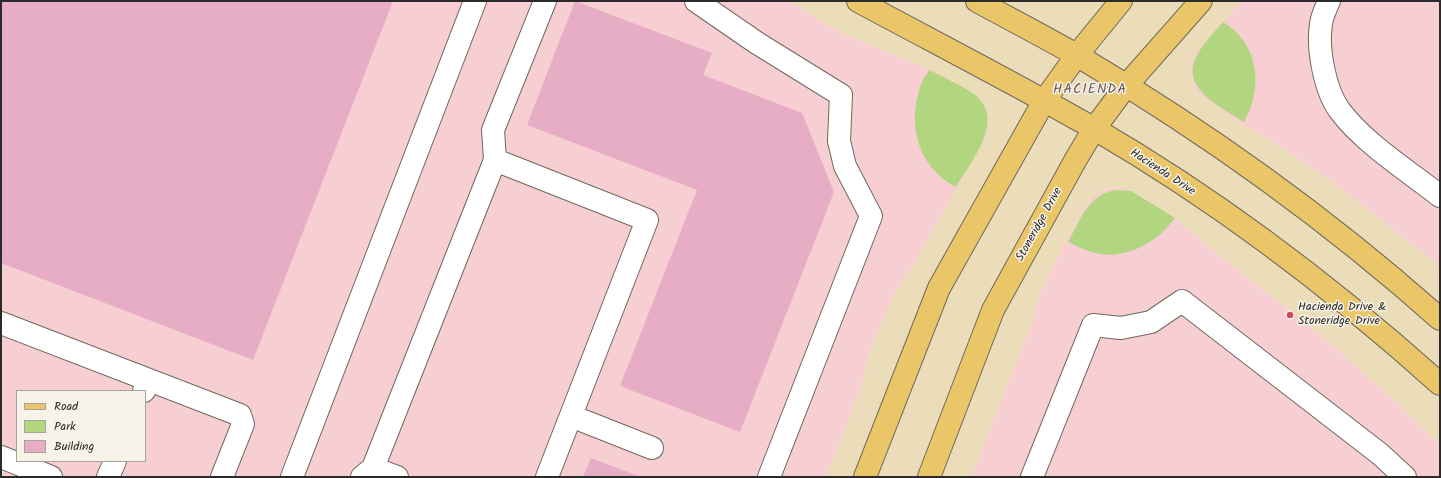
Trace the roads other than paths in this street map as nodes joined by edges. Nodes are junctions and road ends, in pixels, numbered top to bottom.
1 (475, 1) edge
2 (545, 1) edge
3 (696, 1) edge
4 (858, 1) edge
5 (977, 1) edge
6 (1122, 1) edge
7 (1201, 1) edge
8 (1329, 1) edge
9 (1077, 55) junction
10 (1126, 86) junction
11 (1044, 101) junction
12 (1094, 129) junction
13 (495, 160) junction
14 (1440, 196) edge
15 (1440, 318) edge
16 (1, 323) edge
17 (1440, 384) edge
18 (146, 386) edge
19 (571, 416) junction
20 (652, 448) dead end
21 (1, 457) edge
22 (115, 462) edge
23 (368, 472) edge
24 (51, 477) edge
25 (108, 477) edge
26 (222, 477) edge
27 (292, 477) edge
28 (397, 477) edge
29 (547, 477) edge
30 (769, 477) edge
31 (865, 477) edge
32 (929, 477) edge
33 (1032, 477) edge
34 (1405, 477) edge

1 - 27 lane
2 - 13 lane
3 - 30 lane
4 - 11 main road, Hacienda Drive
5 - 9 main road
6 - 9 main road
7 - 10 main road, Stoneridge Drive
8 - 14 lane
9 - 10 main road
9 - 11 main road
10 - 12 main road, Stoneridge Drive
10 - 15 main road
11 - 12 main road, Hacienda Drive
11 - 31 main road
12 - 17 main road, Hacienda Drive
12 - 32 main road, Stoneridge Drive
13 - 19 lane
13 - 23 lane
16 - 18 lane
18 - 26 lane
19 - 20 lane
19 - 29 lane
21 - 24 lane
22 - 25 lane
23 - 28 lane
33 - 34 lane

